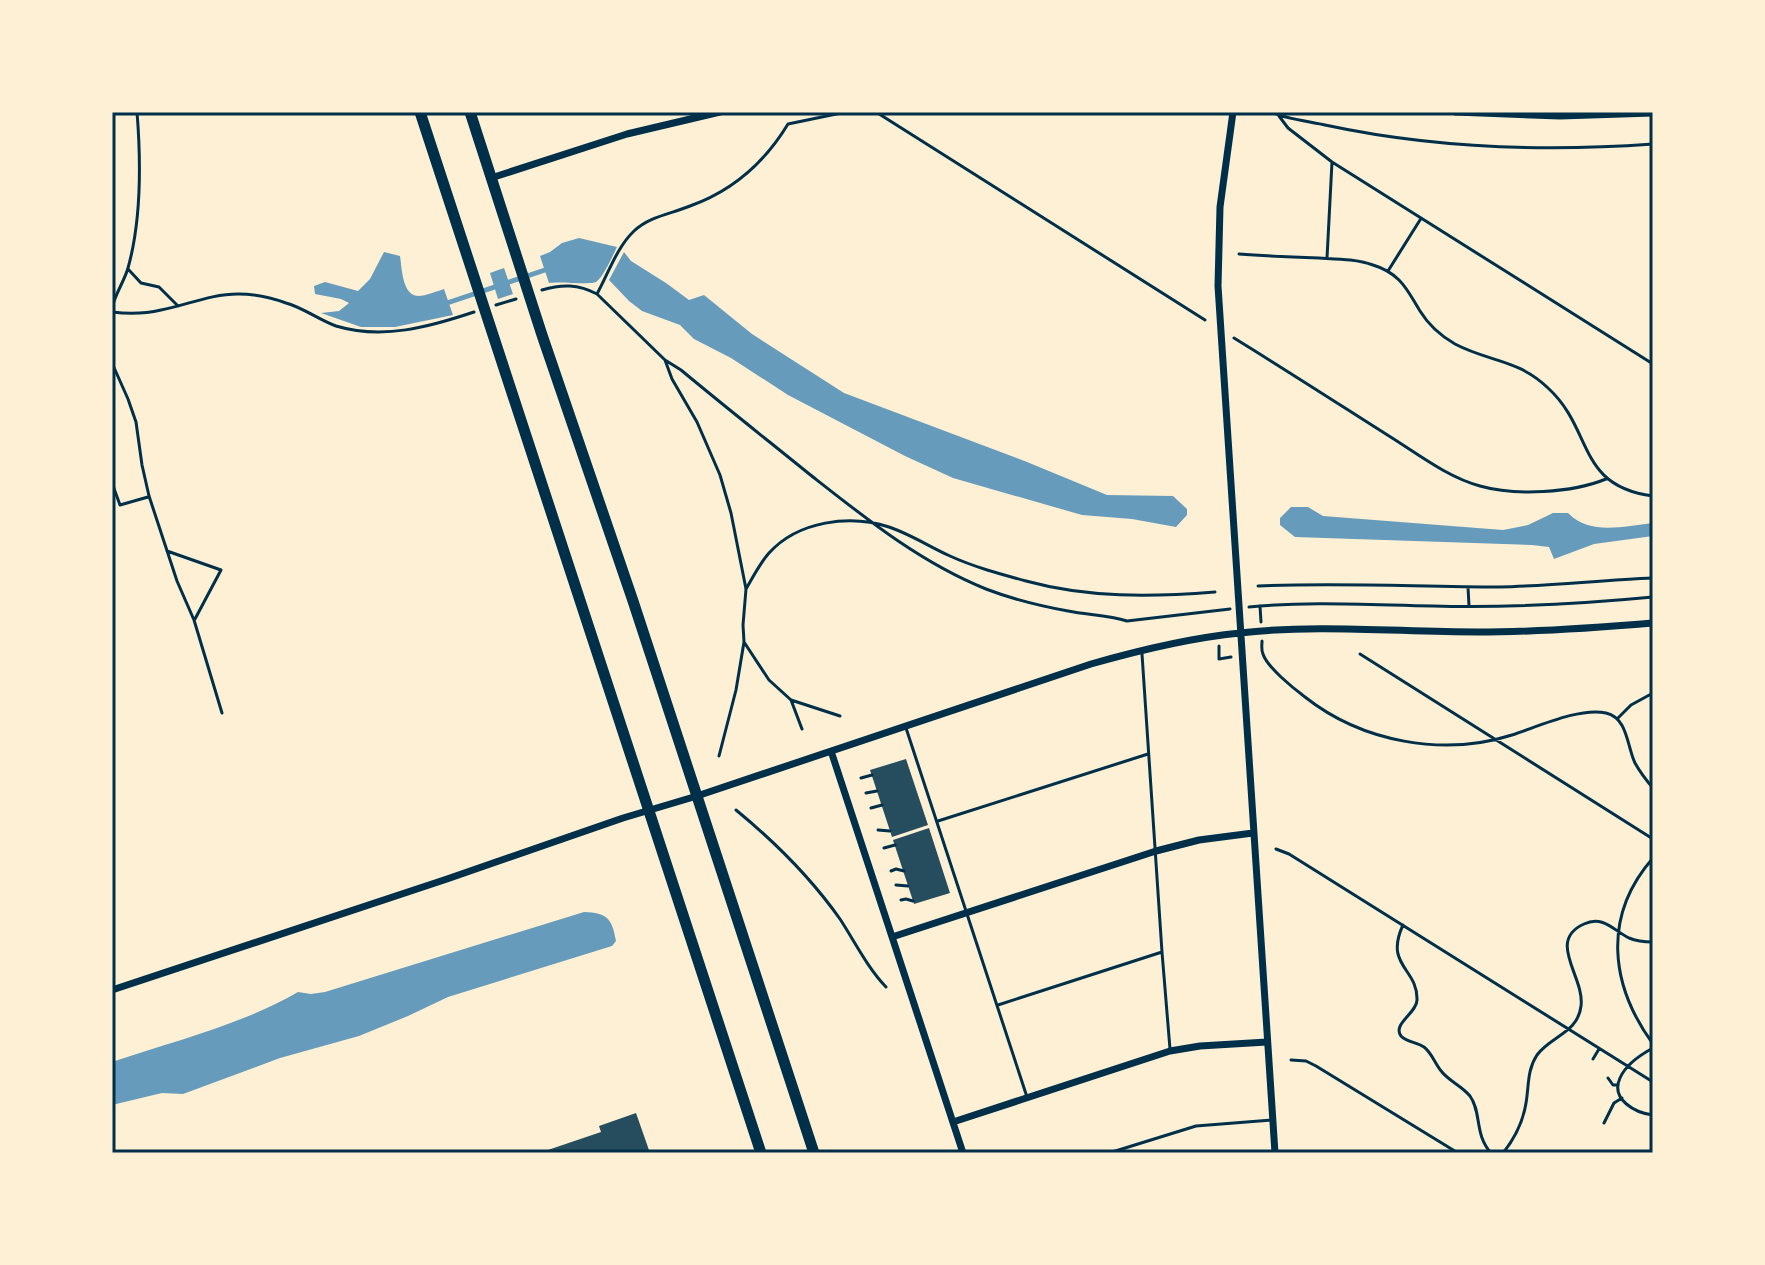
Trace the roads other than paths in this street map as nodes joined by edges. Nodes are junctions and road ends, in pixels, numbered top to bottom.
1 (420, 112) edge
2 (470, 112) edge
3 (720, 112) edge
4 (1233, 112) edge
5 (1455, 112) edge
6 (1498, 113) edge
7 (1653, 113) edge
8 (491, 178) junction
9 (1653, 623) edge
10 (1240, 632) junction
11 (1142, 650) junction
12 (905, 726) junction
13 (831, 751) junction
14 (1148, 754) junction
15 (697, 796) junction
16 (648, 810) junction
17 (936, 821) junction
18 (1253, 833) junction
19 (1156, 851) junction
20 (966, 913) junction
21 (892, 937) junction
22 (1162, 952) junction
23 (112, 990) edge
24 (997, 1005) junction
25 (1267, 1042) junction
26 (1170, 1051) junction
27 (1027, 1097) junction
28 (1272, 1120) junction
29 (953, 1122) junction
30 (761, 1153) edge
31 (814, 1153) edge
32 (963, 1153) edge
33 (1109, 1153) edge
34 (1275, 1153) edge

1 - 16 main road
2 - 8 main road
3 - 8 street
4 - 10 street
5 - 6 street
6 - 7 street
8 - 15 main road
9 - 10 street
10 - 11 street
10 - 18 street
11 - 12 street
11 - 14 lane
12 - 13 street
12 - 17 lane
13 - 15 street
13 - 21 street
14 - 17 lane
14 - 19 lane
15 - 16 street
15 - 31 main road
16 - 23 street
16 - 30 main road
17 - 20 lane
18 - 19 street
18 - 25 street
19 - 20 street
19 - 22 lane
20 - 21 street
20 - 24 lane
21 - 29 street
22 - 24 lane
22 - 26 lane
24 - 27 lane
25 - 26 street
25 - 28 street
26 - 27 street
27 - 29 street
28 - 33 lane
28 - 34 street
29 - 32 street

